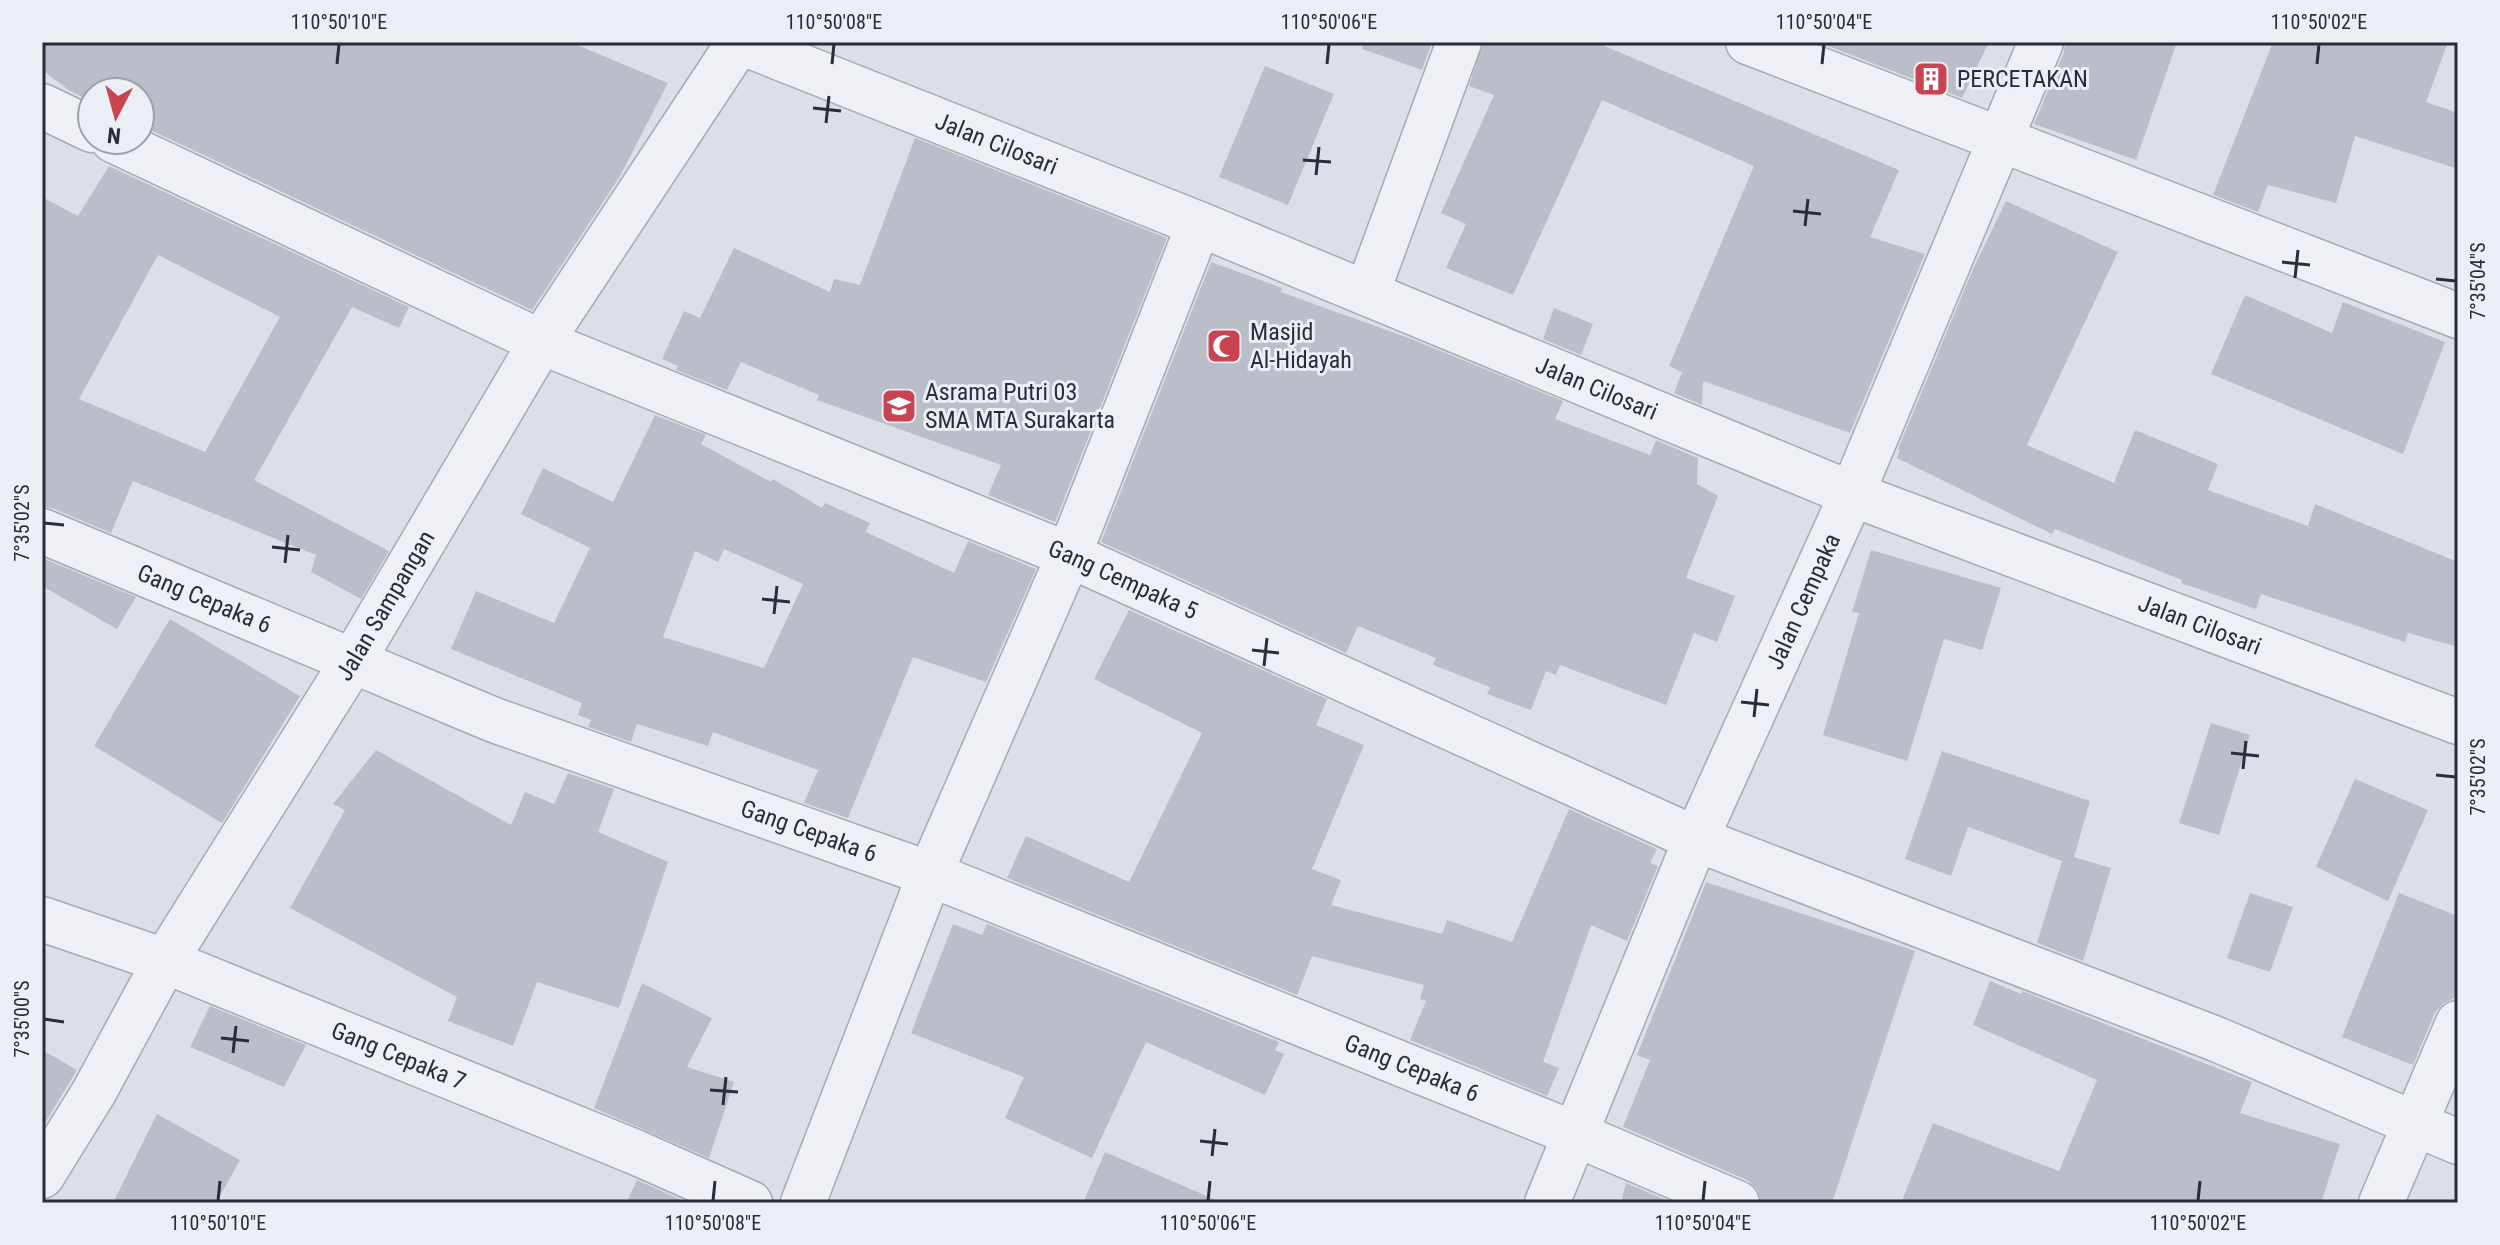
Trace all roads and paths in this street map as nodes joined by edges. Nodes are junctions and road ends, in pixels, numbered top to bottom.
1 (739, 42) edge
2 (1459, 42) edge
3 (1748, 42) edge
4 (2041, 42) edge
5 (42, 106) edge
6 (76, 122) edge
7 (2001, 141) junction
8 (147, 156) edge
9 (1199, 224) junction
10 (1367, 293) junction
11 (2458, 316) edge
12 (541, 342) junction
13 (1852, 494) junction
14 (42, 531) edge
15 (1069, 555) junction
16 (354, 659) junction
17 (2458, 722) edge
18 (1696, 839) junction
19 (930, 874) junction
20 (42, 919) edge
21 (165, 961) junction
22 (2458, 1023) edge
23 (2416, 1125) junction
24 (1575, 1134) junction
25 (2458, 1142) edge
26 (42, 1176) edge
27 (750, 1203) edge
28 (803, 1203) edge
29 (1547, 1203) edge
30 (1737, 1203) edge
31 (2381, 1203) edge

1 - 9 street, Jalan Cilosari
1 - 12 street, Jalan Sampangan
2 - 10 street
3 - 7 street
4 - 7 street, Jalan Cempaka
5 - 6 street
7 - 11 street
7 - 13 street, Jalan Cempaka
8 - 12 street, Gang Cempaka 5
9 - 10 street, Jalan Cilosari
9 - 15 street
10 - 13 street, Jalan Cilosari
12 - 15 street, Gang Cempaka 5
12 - 16 street, Jalan Sampangan
13 - 17 street, Jalan Cilosari
13 - 18 street, Jalan Cempaka
14 - 16 street, Gang Cepaka 6
15 - 18 street, Gang Cempaka 5
15 - 19 street
16 - 19 street, Gang Cepaka 6
16 - 21 street, Jalan Sampangan
18 - 23 street, Gang Cempaka 5
18 - 24 street, Jalan Cempaka
19 - 24 street, Gang Cepaka 6
19 - 28 street
20 - 21 street, Gang Cepaka 7
21 - 26 street, Jalan Sampangan
21 - 27 street, Gang Cepaka 7
22 - 23 street
23 - 25 street, Gang Cempaka 5
23 - 31 street
24 - 29 street, Jalan Cempaka
24 - 30 street, Gang Cepaka 6

